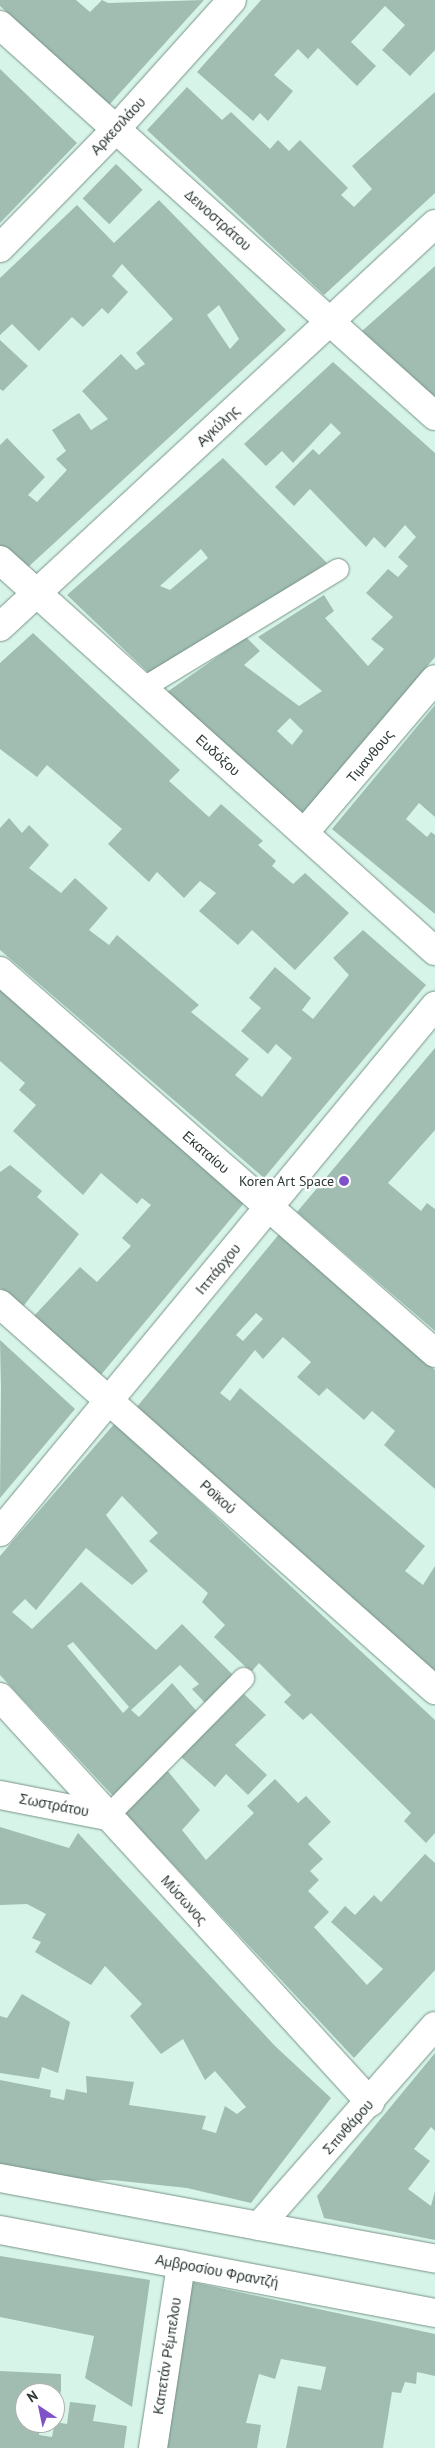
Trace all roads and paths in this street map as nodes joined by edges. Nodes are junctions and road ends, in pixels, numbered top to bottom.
1 (232, 0) edge
2 (0, 25) edge
3 (116, 129) junction
4 (435, 224) edge
5 (0, 248) edge
6 (332, 320) junction
7 (435, 416) edge
8 (0, 560) edge
9 (338, 569) dead end
10 (37, 593) junction
11 (0, 628) edge
12 (435, 679) edge
13 (142, 688) junction
14 (304, 833) junction
15 (435, 951) edge
16 (0, 971) edge
17 (435, 1006) edge
18 (269, 1207) junction
19 (0, 1304) edge
20 (435, 1353) edge
21 (109, 1401) junction
22 (0, 1532) edge
23 (243, 1678) dead end
24 (435, 1690) edge
25 (0, 1697) edge
26 (0, 1795) edge
27 (107, 1816) junction
28 (435, 2026) edge
29 (370, 2102) junction
30 (0, 2178) edge
31 (259, 2226) junction
32 (0, 2230) edge
33 (435, 2259) edge
34 (181, 2264) junction
35 (435, 2312) edge
36 (153, 2448) edge

1 - 3 street, Αρκεσιλάου
2 - 3 street, Δεινοστράτου
3 - 5 street, Αρκεσιλάου
3 - 6 street, Δεινοστράτου
4 - 6 street, Αγκύλης
6 - 7 street, Δεινοστράτου
6 - 10 street, Αγκύλης
8 - 10 street, Ευδόξου
9 - 13 lane
10 - 11 street, Αγκύλης
10 - 13 street, Ευδόξου
12 - 14 street, Τιμανθους
13 - 14 street, Ευδόξου
14 - 15 street, Ευδόξου
16 - 18 street, Εκαταίου
17 - 18 street, Ιππάρχου
18 - 20 street, Εκαταίου
18 - 21 street, Ιππάρχου
19 - 21 street, Ροϊκού
21 - 22 street, Ιππάρχου
21 - 24 street, Ροϊκού
23 - 27 lane
25 - 27 street, Μύσωνος
26 - 27 street, Σωστράτου
27 - 29 street, Μύσωνος
28 - 29 street, Σπινθάρου
29 - 31 street, Σπινθάρου
30 - 31 street
31 - 33 street
32 - 34 street, Αμβροσίου Φραντζή
34 - 35 street, Αμβροσίου Φραντζή
34 - 36 street, Καπετάν Ρέμπελου

